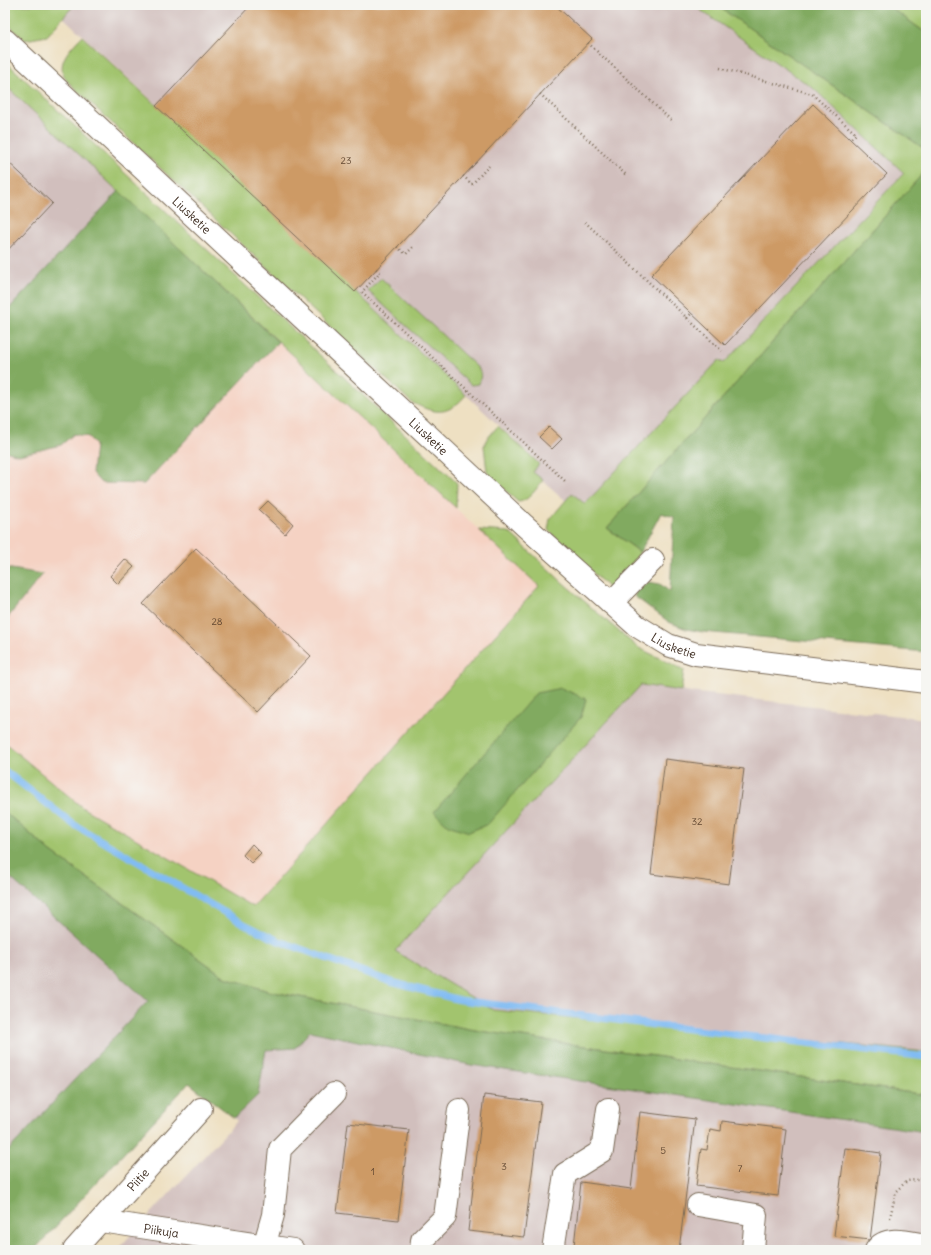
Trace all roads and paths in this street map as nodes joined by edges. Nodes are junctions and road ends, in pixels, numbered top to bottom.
1 (5, 40) edge
2 (588, 43) dead end
3 (720, 68) dead end
4 (540, 94) dead end
5 (673, 122) dead end
6 (850, 140) dead end
7 (489, 166) dead end
8 (626, 175) dead end
9 (463, 176) dead end
10 (585, 222) dead end
11 (397, 247) dead end
12 (413, 247) dead end
13 (376, 269) dead end
14 (692, 313) dead end
15 (687, 318) junction
16 (722, 351) dead end
17 (565, 481) dead end
18 (653, 560) dead end
19 (611, 603) junction
20 (926, 682) edge
21 (334, 1094) dead end
22 (201, 1109) dead end
23 (608, 1109) dead end
24 (459, 1110) dead end
25 (926, 1179) edge
26 (698, 1205) dead end
27 (101, 1222) junction
28 (882, 1246) edge
29 (926, 1246) edge
30 (263, 1248) edge
31 (74, 1250) edge
32 (293, 1250) edge
33 (421, 1250) edge
34 (553, 1250) edge
35 (753, 1250) edge

1 - 19 street, Liusketie
2 - 5 path
3 - 6 path
4 - 8 path
7 - 9 path
10 - 15 path
11 - 12 path
13 - 17 path
14 - 15 path
15 - 16 path
18 - 19 street
19 - 20 street, Liusketie
21 - 30 street
22 - 27 street, Piitie
23 - 34 street
24 - 33 street
25 - 28 path
26 - 35 street
27 - 30 street, Piikuja
27 - 31 street, Piitie
28 - 29 street
30 - 32 street, Piikuja

